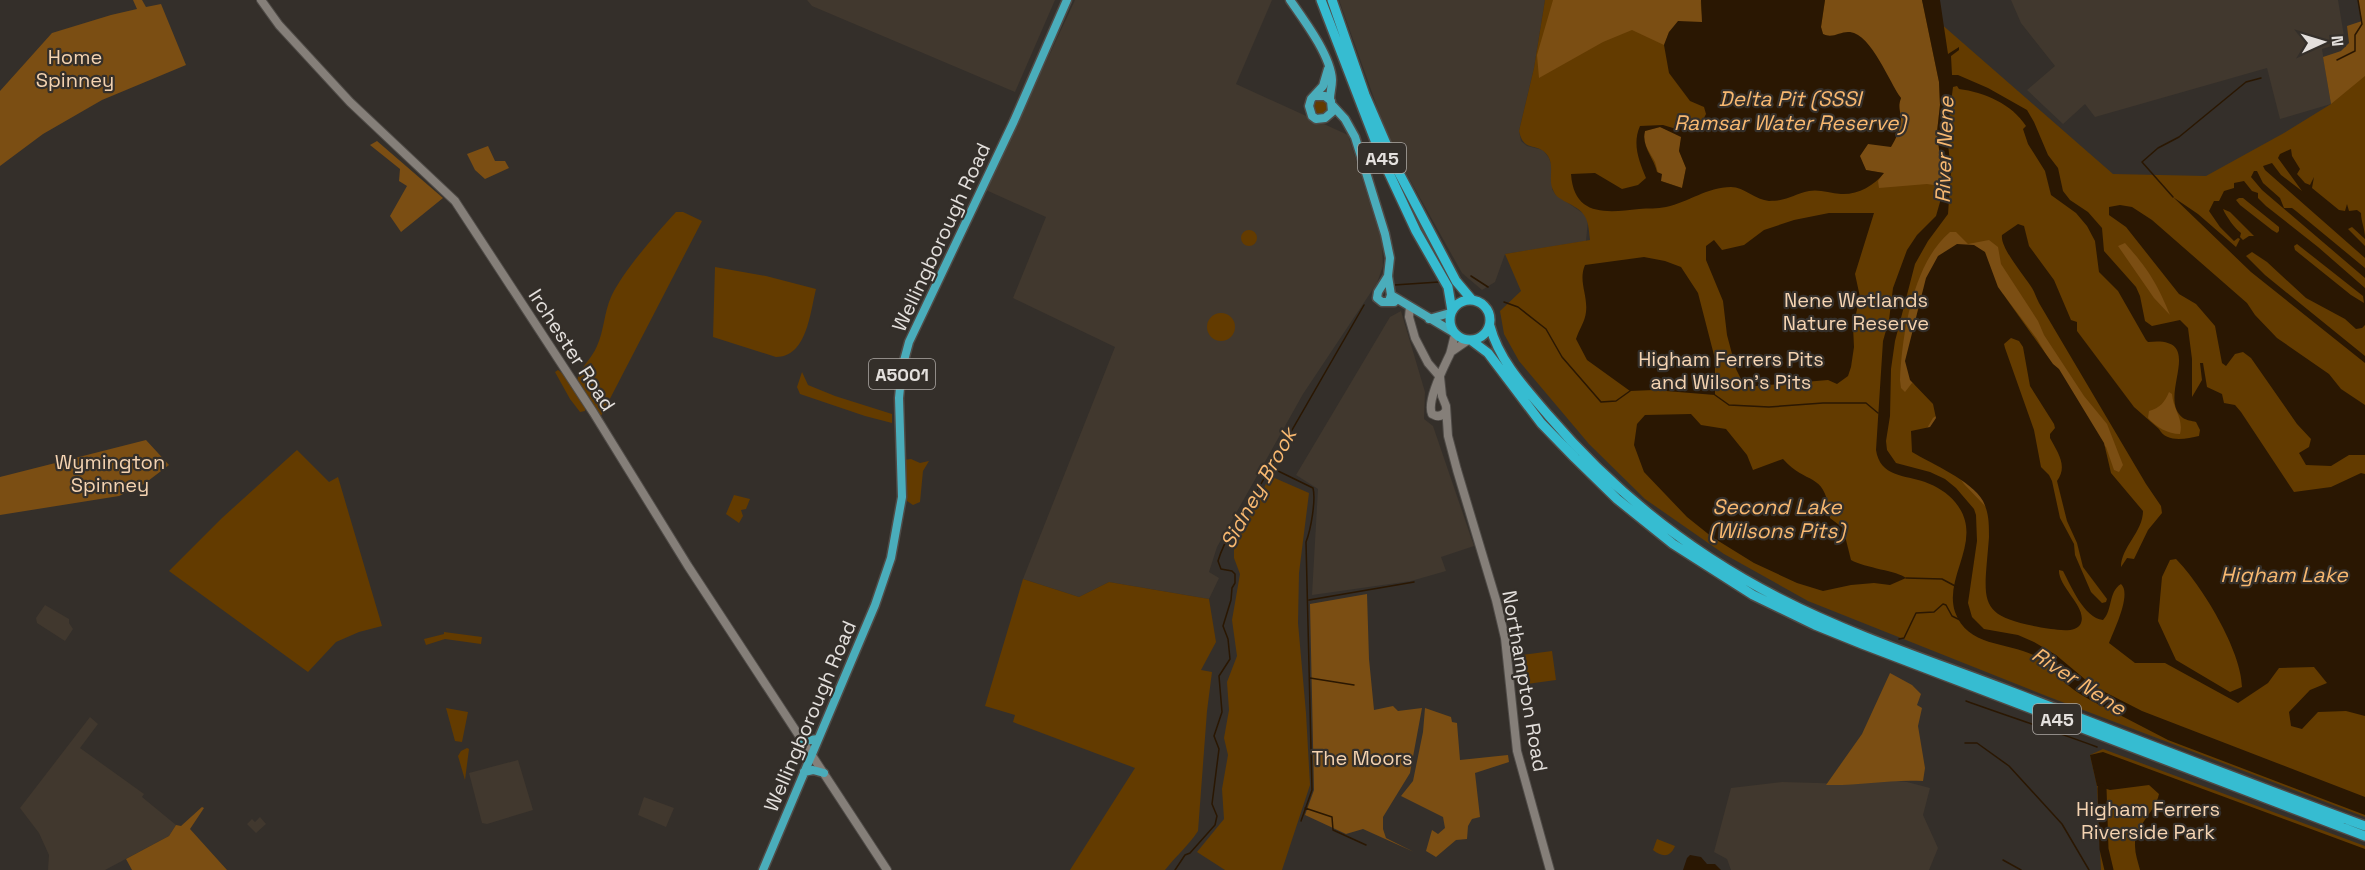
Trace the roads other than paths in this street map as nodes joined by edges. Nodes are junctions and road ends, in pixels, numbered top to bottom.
1 (261, 0) edge
2 (1067, 0) edge
3 (1290, 0) edge
4 (1321, 0) edge
5 (1332, 0) edge
6 (1328, 69) junction
7 (1315, 96) junction
8 (1331, 103) junction
9 (1325, 118) junction
10 (1347, 125) junction
11 (1472, 300) junction
12 (1407, 305) junction
13 (1451, 312) junction
14 (1429, 319) junction
15 (1490, 326) junction
16 (1454, 333) junction
17 (1470, 341) junction
18 (1451, 352) junction
19 (1428, 363) junction
20 (1440, 377) junction
21 (1435, 389) junction
22 (1432, 401) junction
23 (1443, 401) junction
24 (1446, 411) junction
25 (1438, 416) junction
26 (1447, 429) junction
27 (818, 739) junction
28 (803, 741) junction
29 (812, 754) junction
30 (804, 772) junction
31 (824, 773) junction
32 (2365, 826) edge
33 (2365, 836) edge
34 (763, 870) edge
35 (887, 870) edge
36 (1550, 870) edge

1 - 28 main road, Irchester Road
2 - 27 main road, Wellingborough Road / A5001
3 - 6 main road
4 - 13 highway, A45
5 - 11 highway, A45
6 - 7 main road
6 - 8 main road
7 - 8 main road
7 - 9 main road
8 - 9 main road
8 - 10 main road
9 - 10 main road
10 - 12 main road
11 - 13 highway
11 - 15 highway
12 - 14 main road
12 - 19 main road
13 - 14 main road
13 - 16 highway
14 - 16 main road
15 - 17 highway
15 - 32 highway, A45
16 - 17 highway
16 - 18 main road
17 - 18 main road
17 - 33 highway, A45
18 - 20 main road
19 - 20 main road
19 - 21 main road
20 - 21 main road
20 - 23 main road
21 - 22 main road
22 - 23 main road
22 - 25 main road
23 - 24 main road
24 - 25 main road
24 - 26 main road, Northampton Road
25 - 26 main road, Northampton Road
26 - 36 main road, Northampton Road
27 - 28 main road
27 - 29 main road, Wellingborough Road / A5001
28 - 29 main road, Irchester Road
29 - 30 main road, Wellingborough Road / A5001
29 - 31 main road, Irchester Road
30 - 31 main road
30 - 34 main road, Wellingborough Road / A5001
31 - 35 main road, Irchester Road

